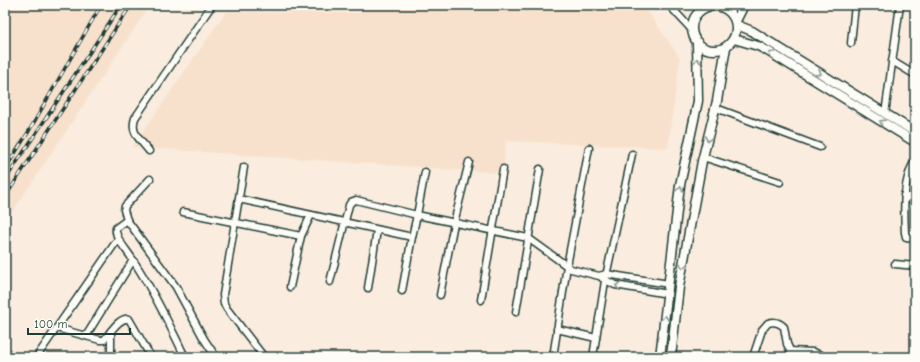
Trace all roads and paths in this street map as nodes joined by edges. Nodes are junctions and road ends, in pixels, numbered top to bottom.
1 (212, 5) edge
2 (669, 5) edge
3 (744, 5) edge
4 (856, 5) edge
5 (900, 5) edge
6 (707, 6) edge
7 (736, 23) junction
8 (692, 30) junction
9 (734, 39) junction
10 (697, 42) junction
11 (850, 43) dead end
12 (726, 48) junction
13 (892, 61) junction
14 (915, 75) edge
15 (716, 108) junction
16 (870, 109) junction
17 (885, 114) junction
18 (915, 132) edge
19 (915, 142) edge
20 (820, 147) dead end
21 (589, 148) dead end
22 (149, 151) dead end
23 (632, 154) dead end
24 (703, 157) junction
25 (915, 160) edge
26 (469, 162) dead end
27 (244, 167) dead end
28 (503, 169) dead end
29 (540, 169) dead end
30 (425, 172) dead end
31 (150, 179) dead end
32 (780, 182) dead end
33 (904, 195) junction
34 (239, 199) junction
35 (915, 202) edge
36 (183, 212) dead end
37 (311, 215) junction
38 (417, 215) junction
39 (127, 220) junction
40 (345, 222) junction
41 (234, 223) junction
42 (454, 223) junction
43 (377, 230) junction
44 (493, 230) junction
45 (301, 236) junction
46 (412, 237) junction
47 (528, 238) junction
48 (915, 238) edge
49 (118, 239) junction
50 (133, 260) junction
51 (895, 264) dead end
52 (568, 266) junction
53 (915, 266) edge
54 (605, 278) junction
55 (330, 282) dead end
56 (669, 284) junction
57 (290, 287) dead end
58 (368, 288) dead end
59 (402, 291) dead end
60 (668, 294) junction
61 (440, 295) dead end
62 (481, 300) dead end
63 (516, 312) dead end
64 (57, 328) junction
65 (557, 329) junction
66 (111, 331) junction
67 (86, 336) junction
68 (596, 338) junction
69 (790, 351) junction
70 (38, 357) edge
71 (111, 357) edge
72 (151, 357) edge
73 (185, 357) edge
74 (216, 357) edge
75 (264, 357) edge
76 (553, 357) edge
77 (593, 357) edge
78 (660, 357) edge
79 (671, 357) edge
80 (753, 357) edge
81 (793, 357) edge
82 (825, 357) edge

1 - 22 street
2 - 8 street
3 - 7 street
4 - 11 street
5 - 13 street
6 - 7 street
6 - 8 street
7 - 9 street
7 -> 16 street
8 - 10 street
9 - 12 street
16 -> 9 street
10 - 12 street
56 -> 10 street
12 - 15 street
13 - 14 street
13 - 17 street
15 - 20 street
15 -> 24 street
16 - 17 street
19 -> 16 street
17 - 18 street
21 - 52 street
23 - 54 street
24 - 32 street
24 -> 79 street
25 - 33 street
26 - 42 street
27 - 34 street
28 - 44 street
29 - 47 street
30 - 38 street
31 - 39 street
33 - 35 street
33 - 48 street
34 - 37 street
34 - 41 street
36 - 41 street
37 - 40 street
37 - 45 street
38 - 40 street
38 - 42 street
38 - 46 street
39 - 49 street
39 - 74 street
40 - 43 street
40 - 55 street
41 - 45 street
41 - 75 street
42 - 44 street
42 - 61 street
43 - 46 street
43 - 58 street
44 - 47 street
44 - 62 street
45 - 57 street
46 - 59 street
47 - 52 street
47 - 63 street
49 - 50 street
49 - 64 street
50 - 67 street
50 - 73 street
51 - 53 street
52 - 54 street
52 - 65 street
54 - 56 street
60 -> 54 street
54 - 68 street
56 - 60 street
78 -> 60 street
64 - 67 street
64 - 70 street
65 - 68 street
65 - 76 street
66 - 67 street
66 - 71 street
66 - 72 street
68 - 77 street
69 - 80 street
69 - 81 street
69 - 82 street

